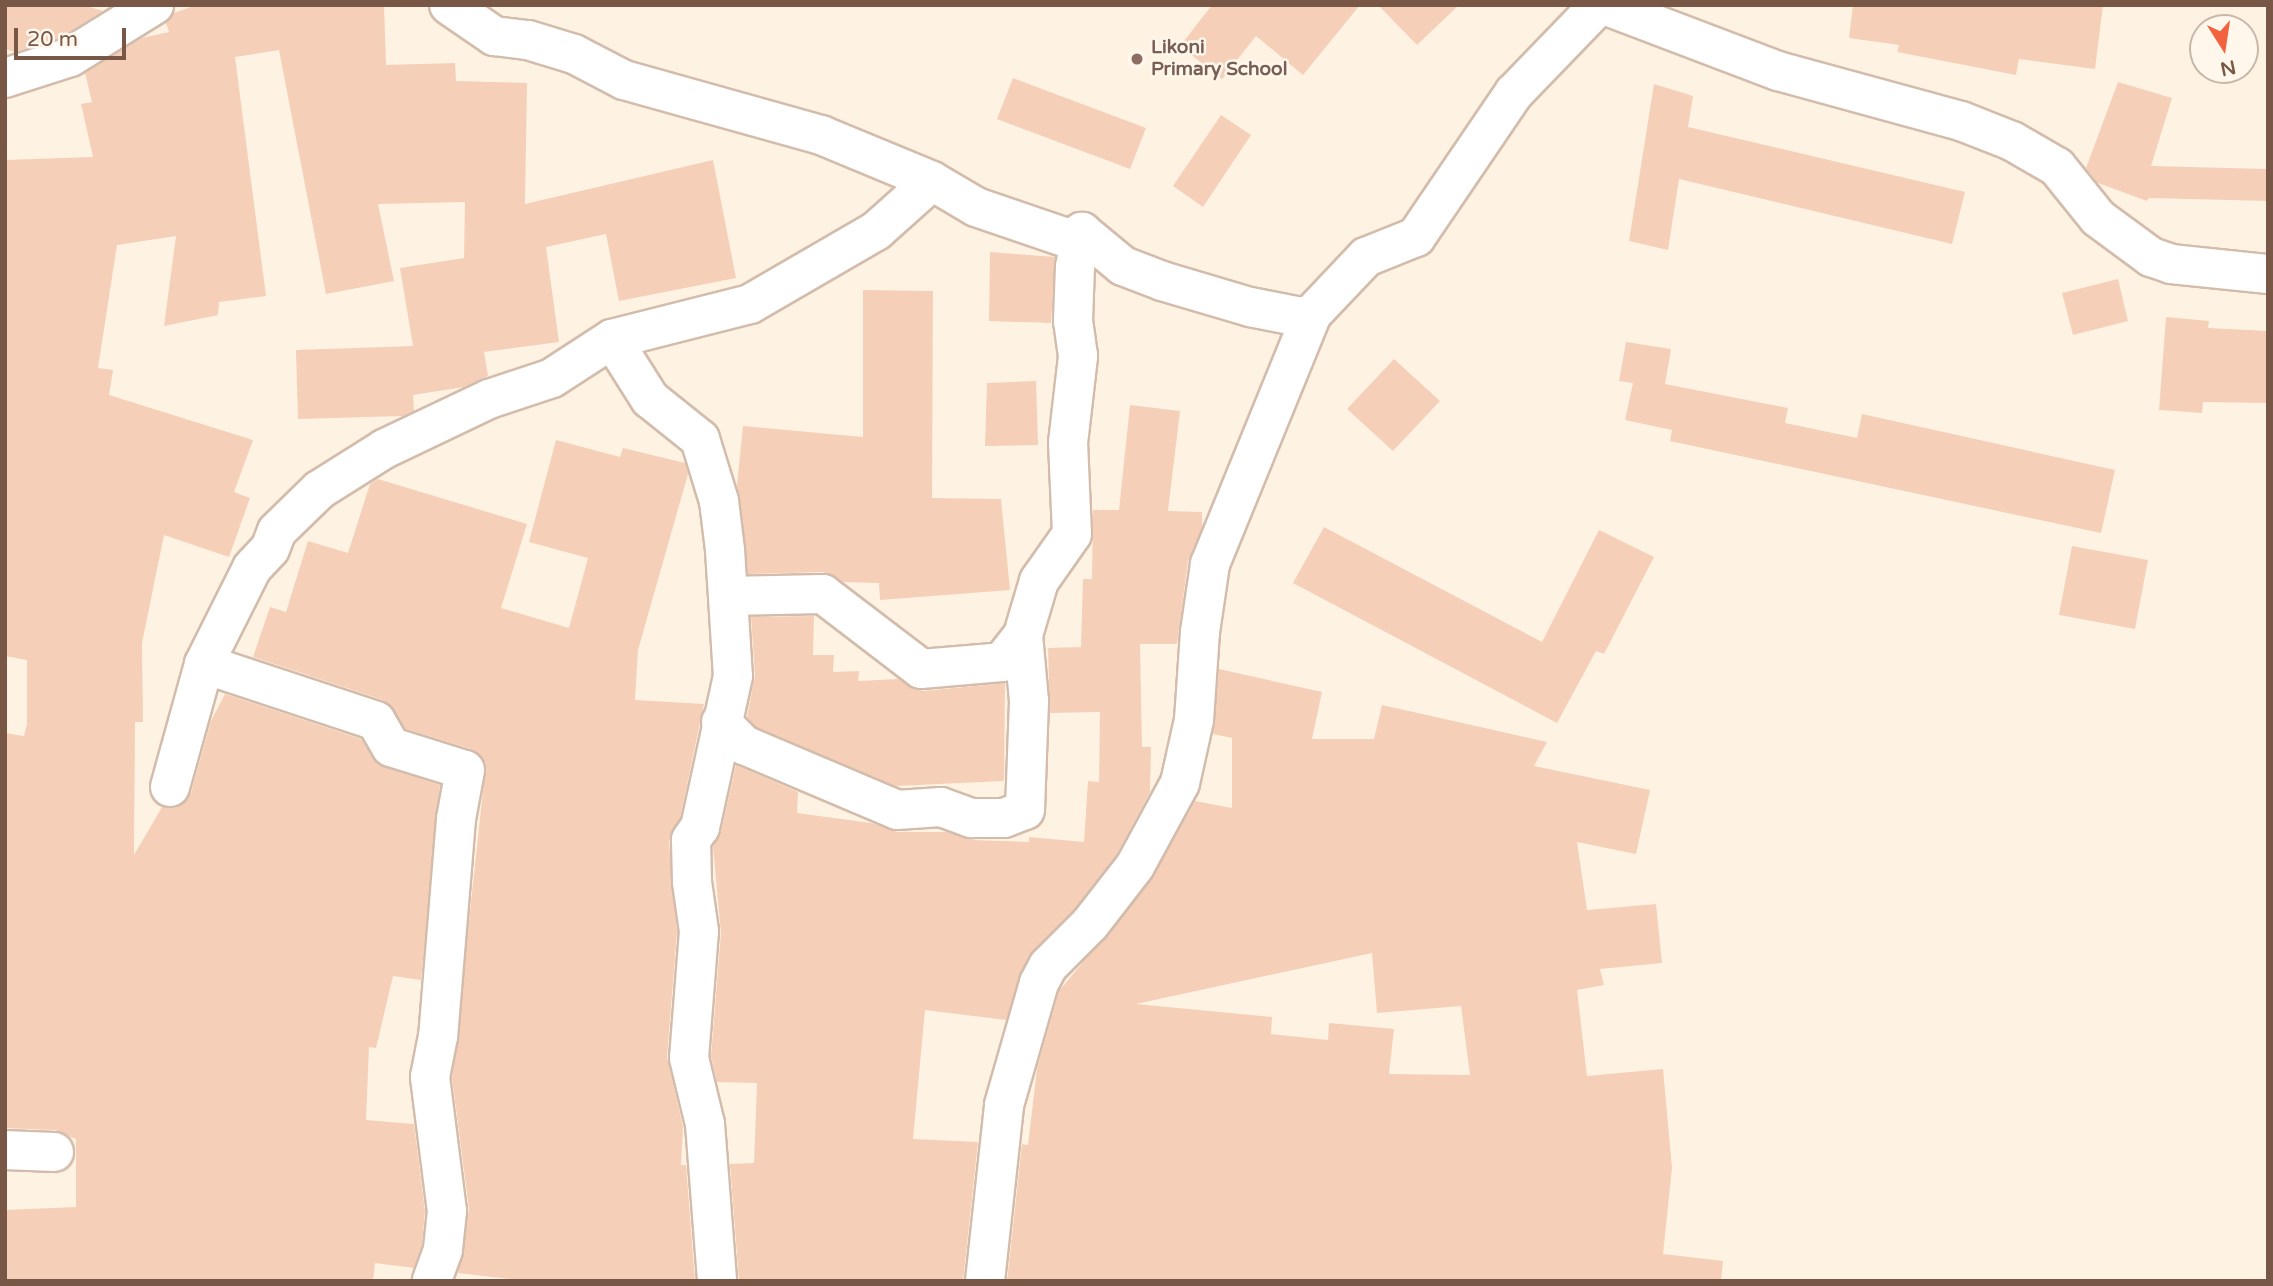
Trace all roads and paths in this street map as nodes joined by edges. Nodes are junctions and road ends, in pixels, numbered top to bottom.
1 (154, 5) edge
2 (449, 5) edge
3 (1602, 5) edge
4 (5, 78) edge
5 (932, 181) junction
6 (1082, 232) junction
7 (2268, 274) edge
8 (1312, 314) junction
9 (612, 339) junction
10 (728, 596) junction
11 (1023, 635) junction
12 (204, 663) junction
13 (721, 722) junction
14 (170, 787) dead end
15 (5, 1150) edge
16 (54, 1152) dead end
17 (432, 1281) edge
18 (717, 1281) edge
19 (985, 1281) edge

1 - 4 street
2 - 5 street
3 - 7 street
3 - 8 street
5 - 6 street
5 - 9 street
6 - 8 street
6 - 11 street
8 - 19 street
9 - 10 street
9 - 12 street
10 - 11 street
10 - 13 street
11 - 13 street
12 - 14 street
12 - 17 street
13 - 18 street
15 - 16 street

